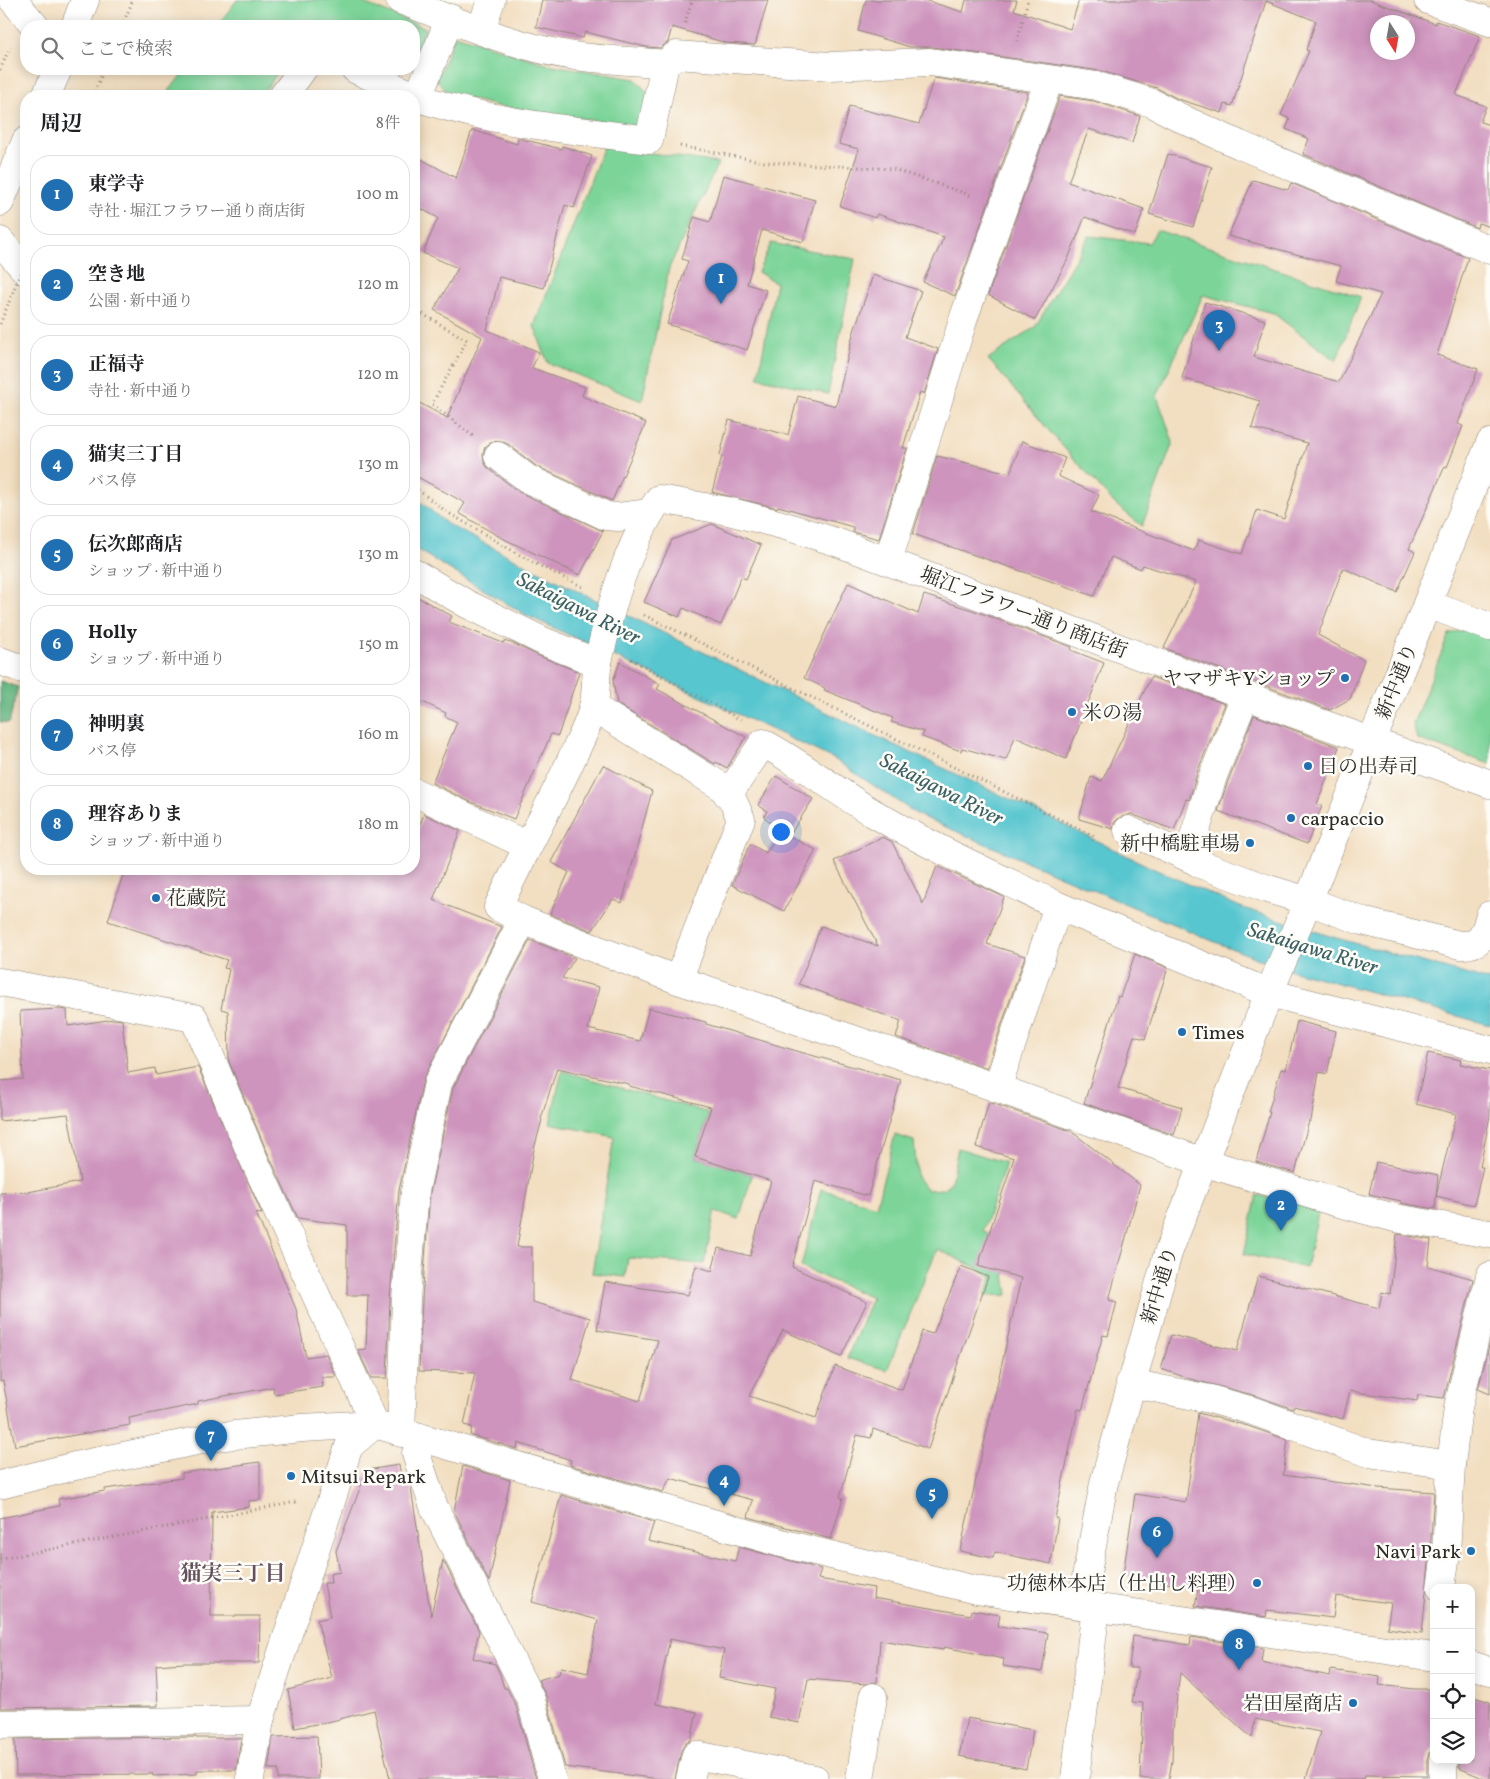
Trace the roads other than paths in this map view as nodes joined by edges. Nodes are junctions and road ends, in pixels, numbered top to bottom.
1 (13, 0) edge
2 (85, 0) edge
3 (492, 0) edge
4 (1428, 0) edge
5 (413, 2) edge
6 (450, 18) junction
7 (30, 20) edge
8 (77, 20) edge
9 (1490, 22) edge
10 (481, 30) junction
11 (665, 64) junction
12 (299, 75) edge
13 (368, 75) edge
14 (1049, 80) junction
15 (287, 90) edge
16 (399, 90) edge
17 (420, 92) edge
18 (420, 98) edge
19 (20, 155) edge
20 (0, 202) edge
21 (0, 241) edge
22 (1490, 250) edge
23 (20, 264) edge
24 (1488, 453) edge
25 (498, 456) road end
26 (650, 513) junction
27 (888, 561) junction
28 (420, 577) edge
29 (1428, 604) junction
30 (1490, 627) edge
31 (600, 655) junction
32 (0, 661) edge
33 (20, 668) edge
34 (1246, 696) junction
35 (593, 707) junction
36 (1372, 742) junction
37 (1490, 784) edge
38 (420, 795) edge
39 (728, 795) junction
40 (1117, 836) road end
41 (528, 846) junction
42 (1198, 862) junction
43 (1058, 906) junction
44 (1304, 909) junction
45 (1490, 915) edge
46 (523, 920) junction
47 (1460, 945) junction
48 (1490, 953) edge
49 (678, 980) junction
50 (0, 982) edge
51 (1272, 984) junction
52 (1490, 1050) edge
53 (997, 1088) junction
54 (1203, 1162) junction
55 (1489, 1227) edge
56 (1490, 1276) edge
57 (1130, 1383) junction
58 (399, 1431) junction
59 (1451, 1465) junction
60 (0, 1486) edge
61 (1442, 1584) edge
62 (1089, 1606) junction
63 (1430, 1652) edge
64 (1475, 1666) edge
65 (1490, 1671) edge
66 (873, 1697) dead end
67 (260, 1720) junction
68 (0, 1724) edge
69 (1443, 1764) edge
70 (250, 1779) edge
71 (552, 1779) edge
72 (690, 1779) edge
73 (815, 1779) edge
74 (860, 1779) edge
75 (1075, 1779) edge
76 (1443, 1779) edge

1 - 7 street
2 - 8 street
3 - 10 street
4 - 9 street
5 - 6 street
6 - 10 street
6 - 17 street
10 - 11 street
11 - 14 street
11 - 18 street
12 - 15 street
13 - 16 street
14 - 22 street
14 - 27 street
19 - 20 street
21 - 23 street
24 - 29 street, 新中通り
25 - 26 street
26 - 27 street, 堀江フラワー通り商店街
26 - 31 street, 堀江フラワー通り商店街
27 - 34 street, 堀江フラワー通り商店街
28 - 31 street
29 - 30 street
29 - 36 street, 新中通り
31 - 35 street, 堀江フラワー通り商店街
32 - 33 street
34 - 36 street, 堀江フラワー通り商店街
34 - 42 street
35 - 39 street
35 - 41 street, 堀江フラワー通り商店街
36 - 37 street, 堀江フラワー通り商店街
36 - 44 street, 新中通り
38 - 41 street
39 - 43 street
39 - 49 street
40 - 42 street
41 - 46 street, 堀江フラワー通り商店街
42 - 44 street
43 - 51 street
43 - 53 street
44 - 47 street
44 - 51 street, 新中通り
45 - 47 street
46 - 49 street
46 - 58 street
47 - 48 street
49 - 53 street
50 - 58 street
51 - 52 street
51 - 54 street, 新中通り
53 - 54 street
54 - 55 street
54 - 57 street, 新中通り
56 - 59 street
57 - 59 street
57 - 62 street, 新中通り
58 - 60 street
58 - 62 street
58 - 67 street
58 - 71 street
59 - 61 street
62 - 63 street
62 - 75 street, 新中通り
64 - 65 street
66 - 74 street
67 - 68 street
67 - 70 street
69 - 76 street
72 - 73 street

